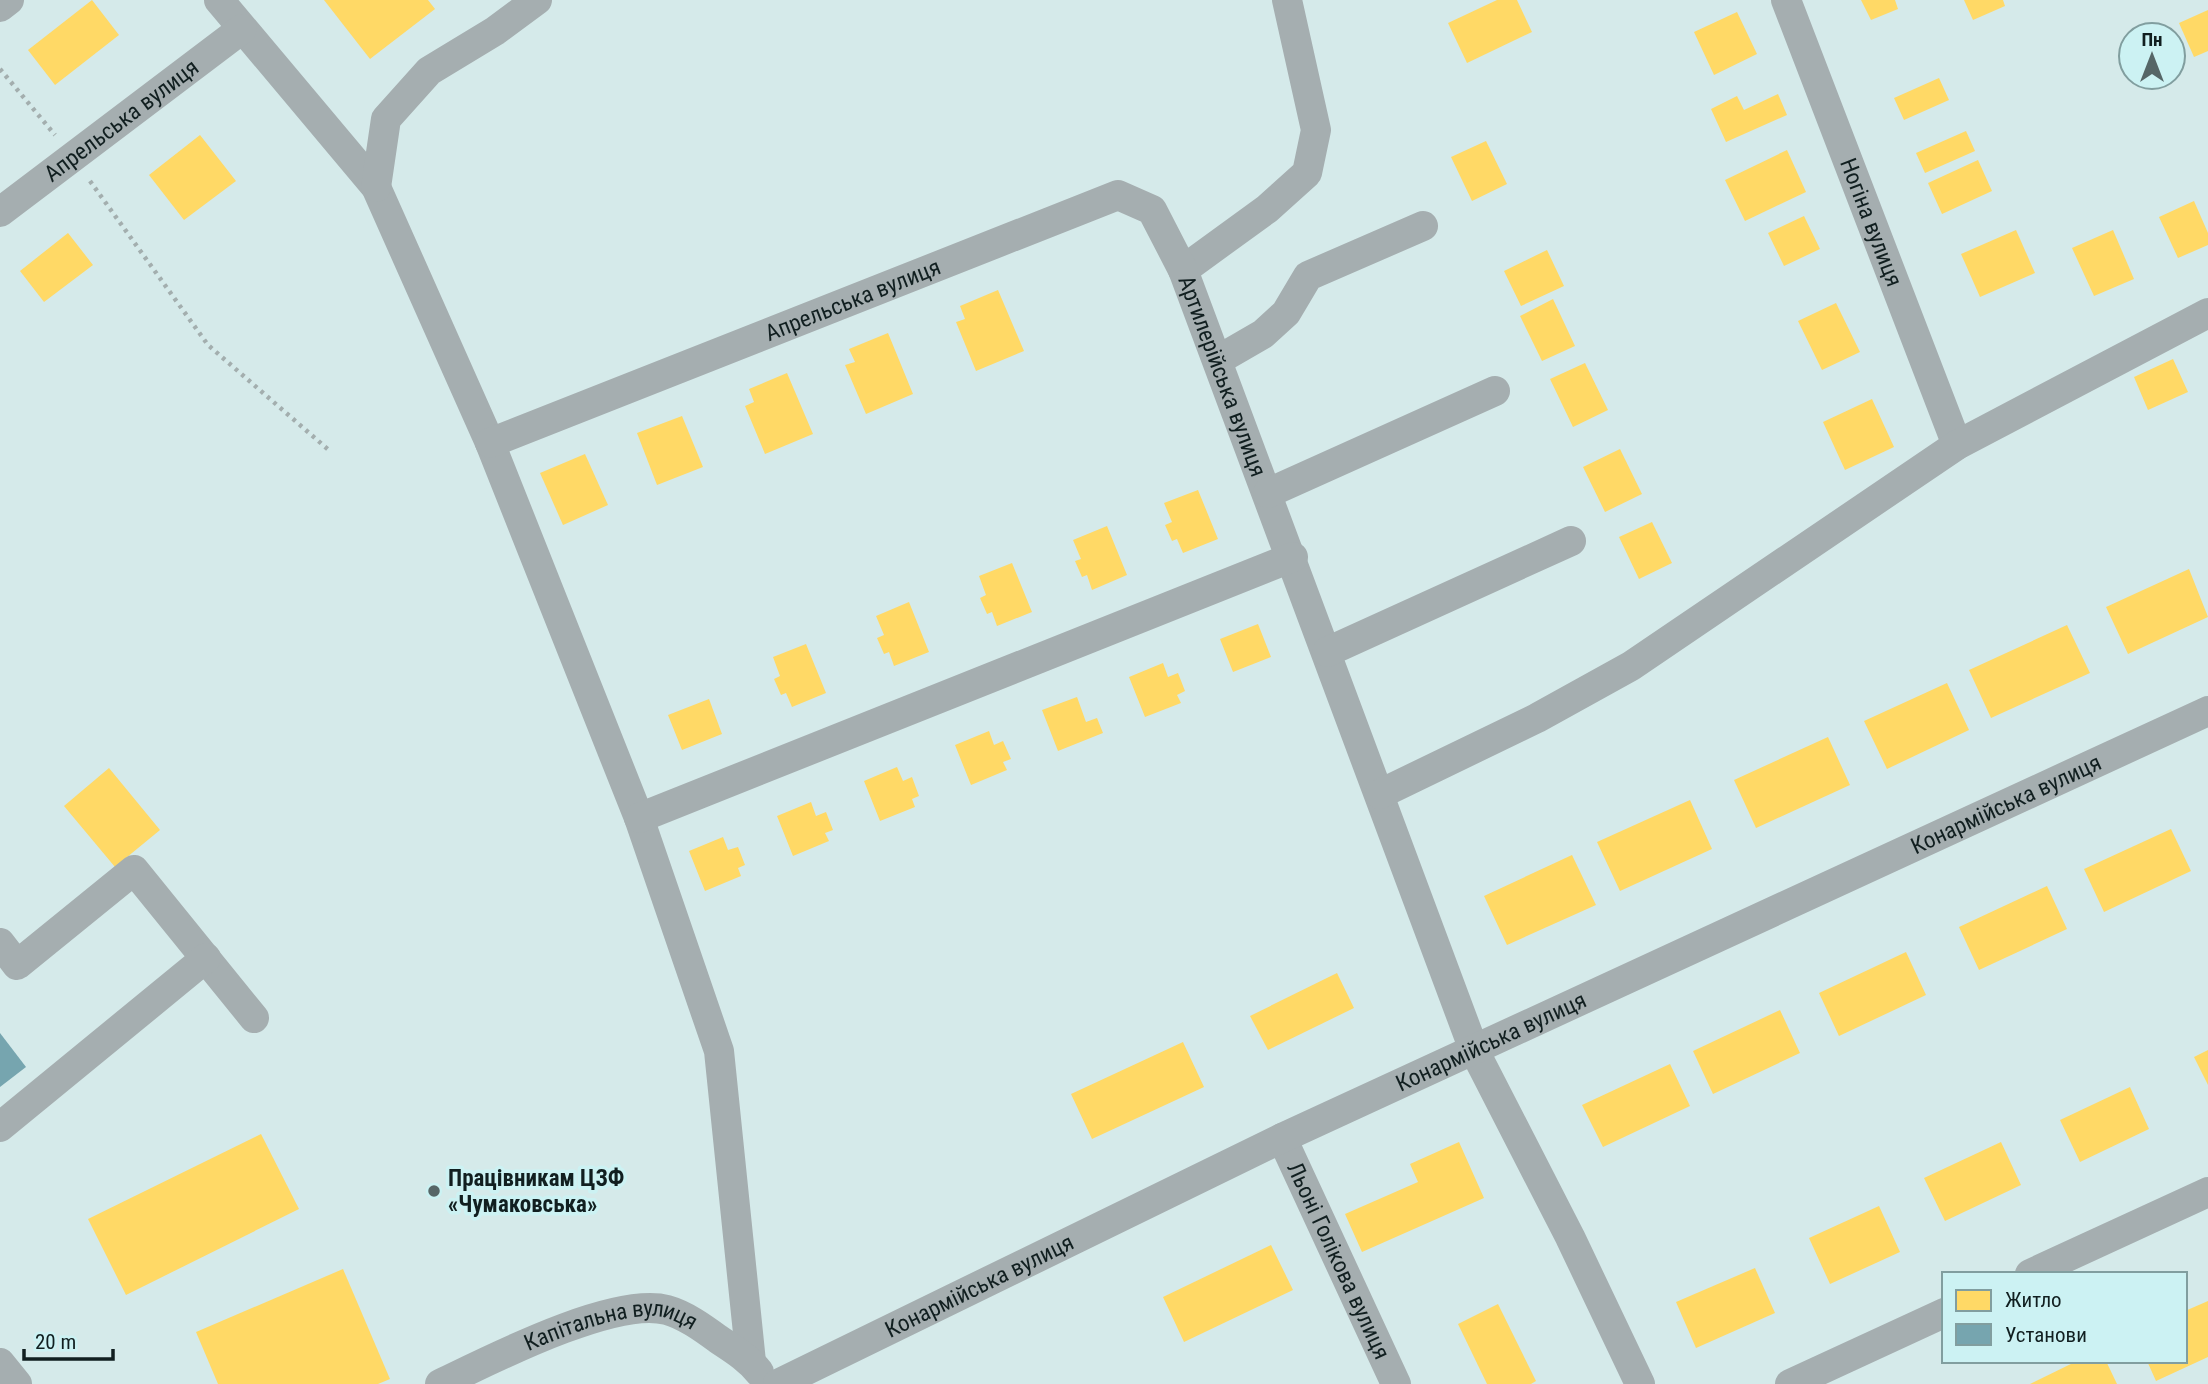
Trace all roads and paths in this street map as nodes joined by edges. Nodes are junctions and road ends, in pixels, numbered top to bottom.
1 (9, 0) edge
2 (219, 0) edge
3 (537, 0) edge
4 (1287, 0) edge
5 (1786, 0) edge
6 (0, 7) edge
7 (242, 29) junction
8 (0, 69) edge
9 (73, 156) junction
10 (376, 187) junction
11 (0, 212) edge
12 (1423, 226) dead end
13 (1183, 270) junction
14 (2208, 313) edge
15 (1218, 360) junction
16 (1495, 391) dead end
17 (491, 443) junction
18 (1957, 445) junction
19 (331, 452) dead end
20 (1268, 494) junction
21 (1571, 541) dead end
22 (1293, 557) junction
23 (1327, 652) junction
24 (2208, 711) edge
25 (1380, 794) junction
26 (639, 818) junction
27 (0, 943) edge
28 (206, 958) junction
29 (254, 1018) dead end
30 (1474, 1050) junction
31 (0, 1127) edge
32 (1282, 1138) junction
33 (2208, 1192) edge
34 (2034, 1272) edge
35 (1942, 1314) edge
36 (0, 1363) edge
37 (759, 1373) edge
38 (17, 1384) edge
39 (440, 1384) edge
40 (778, 1384) edge
41 (1396, 1384) edge
42 (1640, 1384) edge
43 (1790, 1384) edge

1 - 6 street
2 - 7 street
3 - 10 street
4 - 13 street, Артилерійська вулиця
5 - 18 street, Ногіна вулиця
7 - 9 street, Апрельська вулиця
7 - 10 street
8 - 9 path
9 - 11 street, Апрельська вулиця
9 - 19 path
10 - 17 street
12 - 15 street
13 - 15 street, Артилерійська вулиця
13 - 17 street, Апрельська вулиця
14 - 18 street
15 - 20 street, Артилерійська вулиця
16 - 20 street
17 - 26 street
18 - 25 street
20 - 22 street, Артилерійська вулиця
21 - 23 street
22 - 23 street, Артилерійська вулиця
22 - 26 street
23 - 25 street, Артилерійська вулиця
24 - 30 street, Конармійська вулиця
25 - 30 street, Артилерійська вулиця
26 - 37 street
27 - 28 street
28 - 29 street
28 - 31 street
30 - 32 street, Конармійська вулиця
30 - 42 street, Артилерійська вулиця
32 - 40 street, Конармійська вулиця
32 - 41 street, Льоні Голікова вулиця
33 - 34 street
35 - 43 street
36 - 38 street
37 - 39 street, Капітальна вулиця

